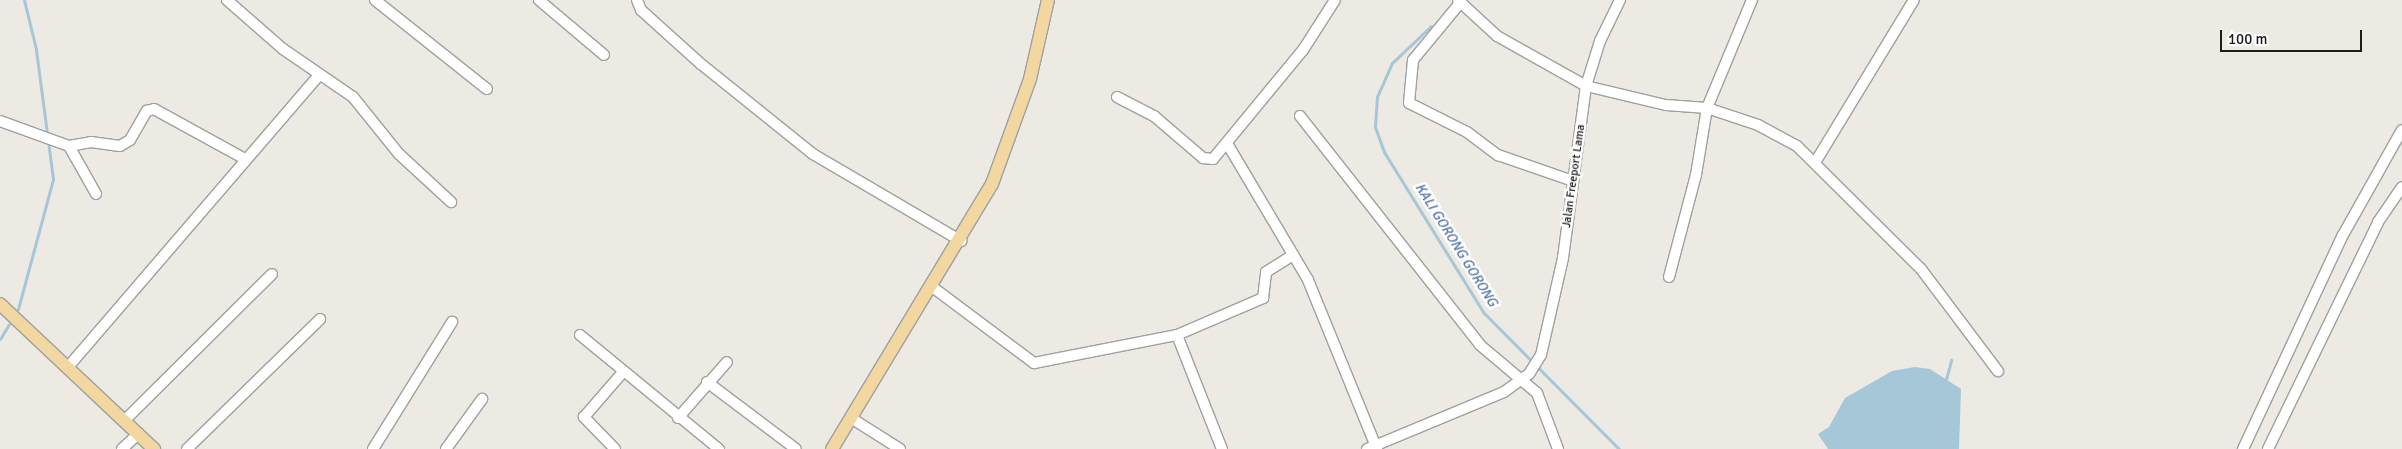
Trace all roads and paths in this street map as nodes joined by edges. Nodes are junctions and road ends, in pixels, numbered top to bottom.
1 (227, 0) edge
2 (375, 0) edge
3 (539, 0) edge
4 (637, 0) edge
5 (1048, 0) edge
6 (1335, 0) edge
7 (1620, 0) edge
8 (1752, 0) edge
9 (1914, 0) edge
10 (1459, 1) edge
11 (604, 55) dead end
12 (319, 75) junction
13 (1586, 86) junction
14 (487, 89) dead end
15 (1117, 97) dead end
16 (1707, 108) junction
17 (1300, 116) dead end
18 (0, 120) edge
19 (2402, 130) edge
20 (1228, 145) junction
21 (69, 146) junction
22 (243, 158) junction
23 (1813, 158) junction
24 (1573, 181) junction
25 (2402, 187) edge
26 (96, 194) dead end
27 (451, 202) dead end
28 (961, 241) junction
29 (1294, 255) junction
30 (272, 274) dead end
31 (1669, 277) dead end
32 (931, 286) junction
33 (0, 304) edge
34 (320, 319) dead end
35 (452, 322) dead end
36 (580, 334) dead end
37 (1177, 335) junction
38 (727, 362) dead end
39 (68, 366) junction
40 (1998, 371) dead end
41 (623, 372) junction
42 (1525, 377) junction
43 (707, 382) junction
44 (482, 399) dead end
45 (678, 418) junction
46 (851, 418) junction
47 (125, 420) junction
48 (138, 433) junction
49 (1374, 448) edge
50 (122, 449) edge
51 (154, 449) edge
52 (187, 449) edge
53 (373, 449) edge
54 (446, 449) edge
55 (616, 449) edge
56 (719, 449) edge
57 (796, 449) edge
58 (832, 449) edge
59 (900, 449) edge
60 (1222, 449) edge
61 (1558, 449) edge
62 (2243, 449) edge
63 (2268, 449) edge

1 - 12 street
2 - 14 street
3 - 11 street
4 - 28 street
5 - 28 main road
6 - 20 street
7 - 13 street, Jalan Freeport Lama
8 - 16 street
9 - 23 street
10 - 13 street
10 - 24 street
12 - 22 street
12 - 27 street
13 - 16 street
13 - 24 street, Jalan Freeport Lama
15 - 20 street
16 - 23 street
16 - 31 street
17 - 42 street
18 - 21 street
19 - 62 street
20 - 29 street
21 - 22 street
21 - 26 street
22 - 39 street
23 - 40 street
24 - 42 street, Jalan Freeport Lama
25 - 63 street
28 - 32 main road
29 - 37 street
29 - 49 street
30 - 47 street
32 - 37 street
32 - 46 main road
33 - 39 main road
34 - 52 street
35 - 53 street
36 - 41 street
37 - 60 street
38 - 43 street
39 - 47 main road
41 - 45 street
41 - 55 street
42 - 49 street
42 - 61 street
43 - 45 street
43 - 57 street
44 - 54 street
45 - 56 street
46 - 58 main road
46 - 59 street
47 - 48 main road
48 - 50 street
48 - 51 main road

